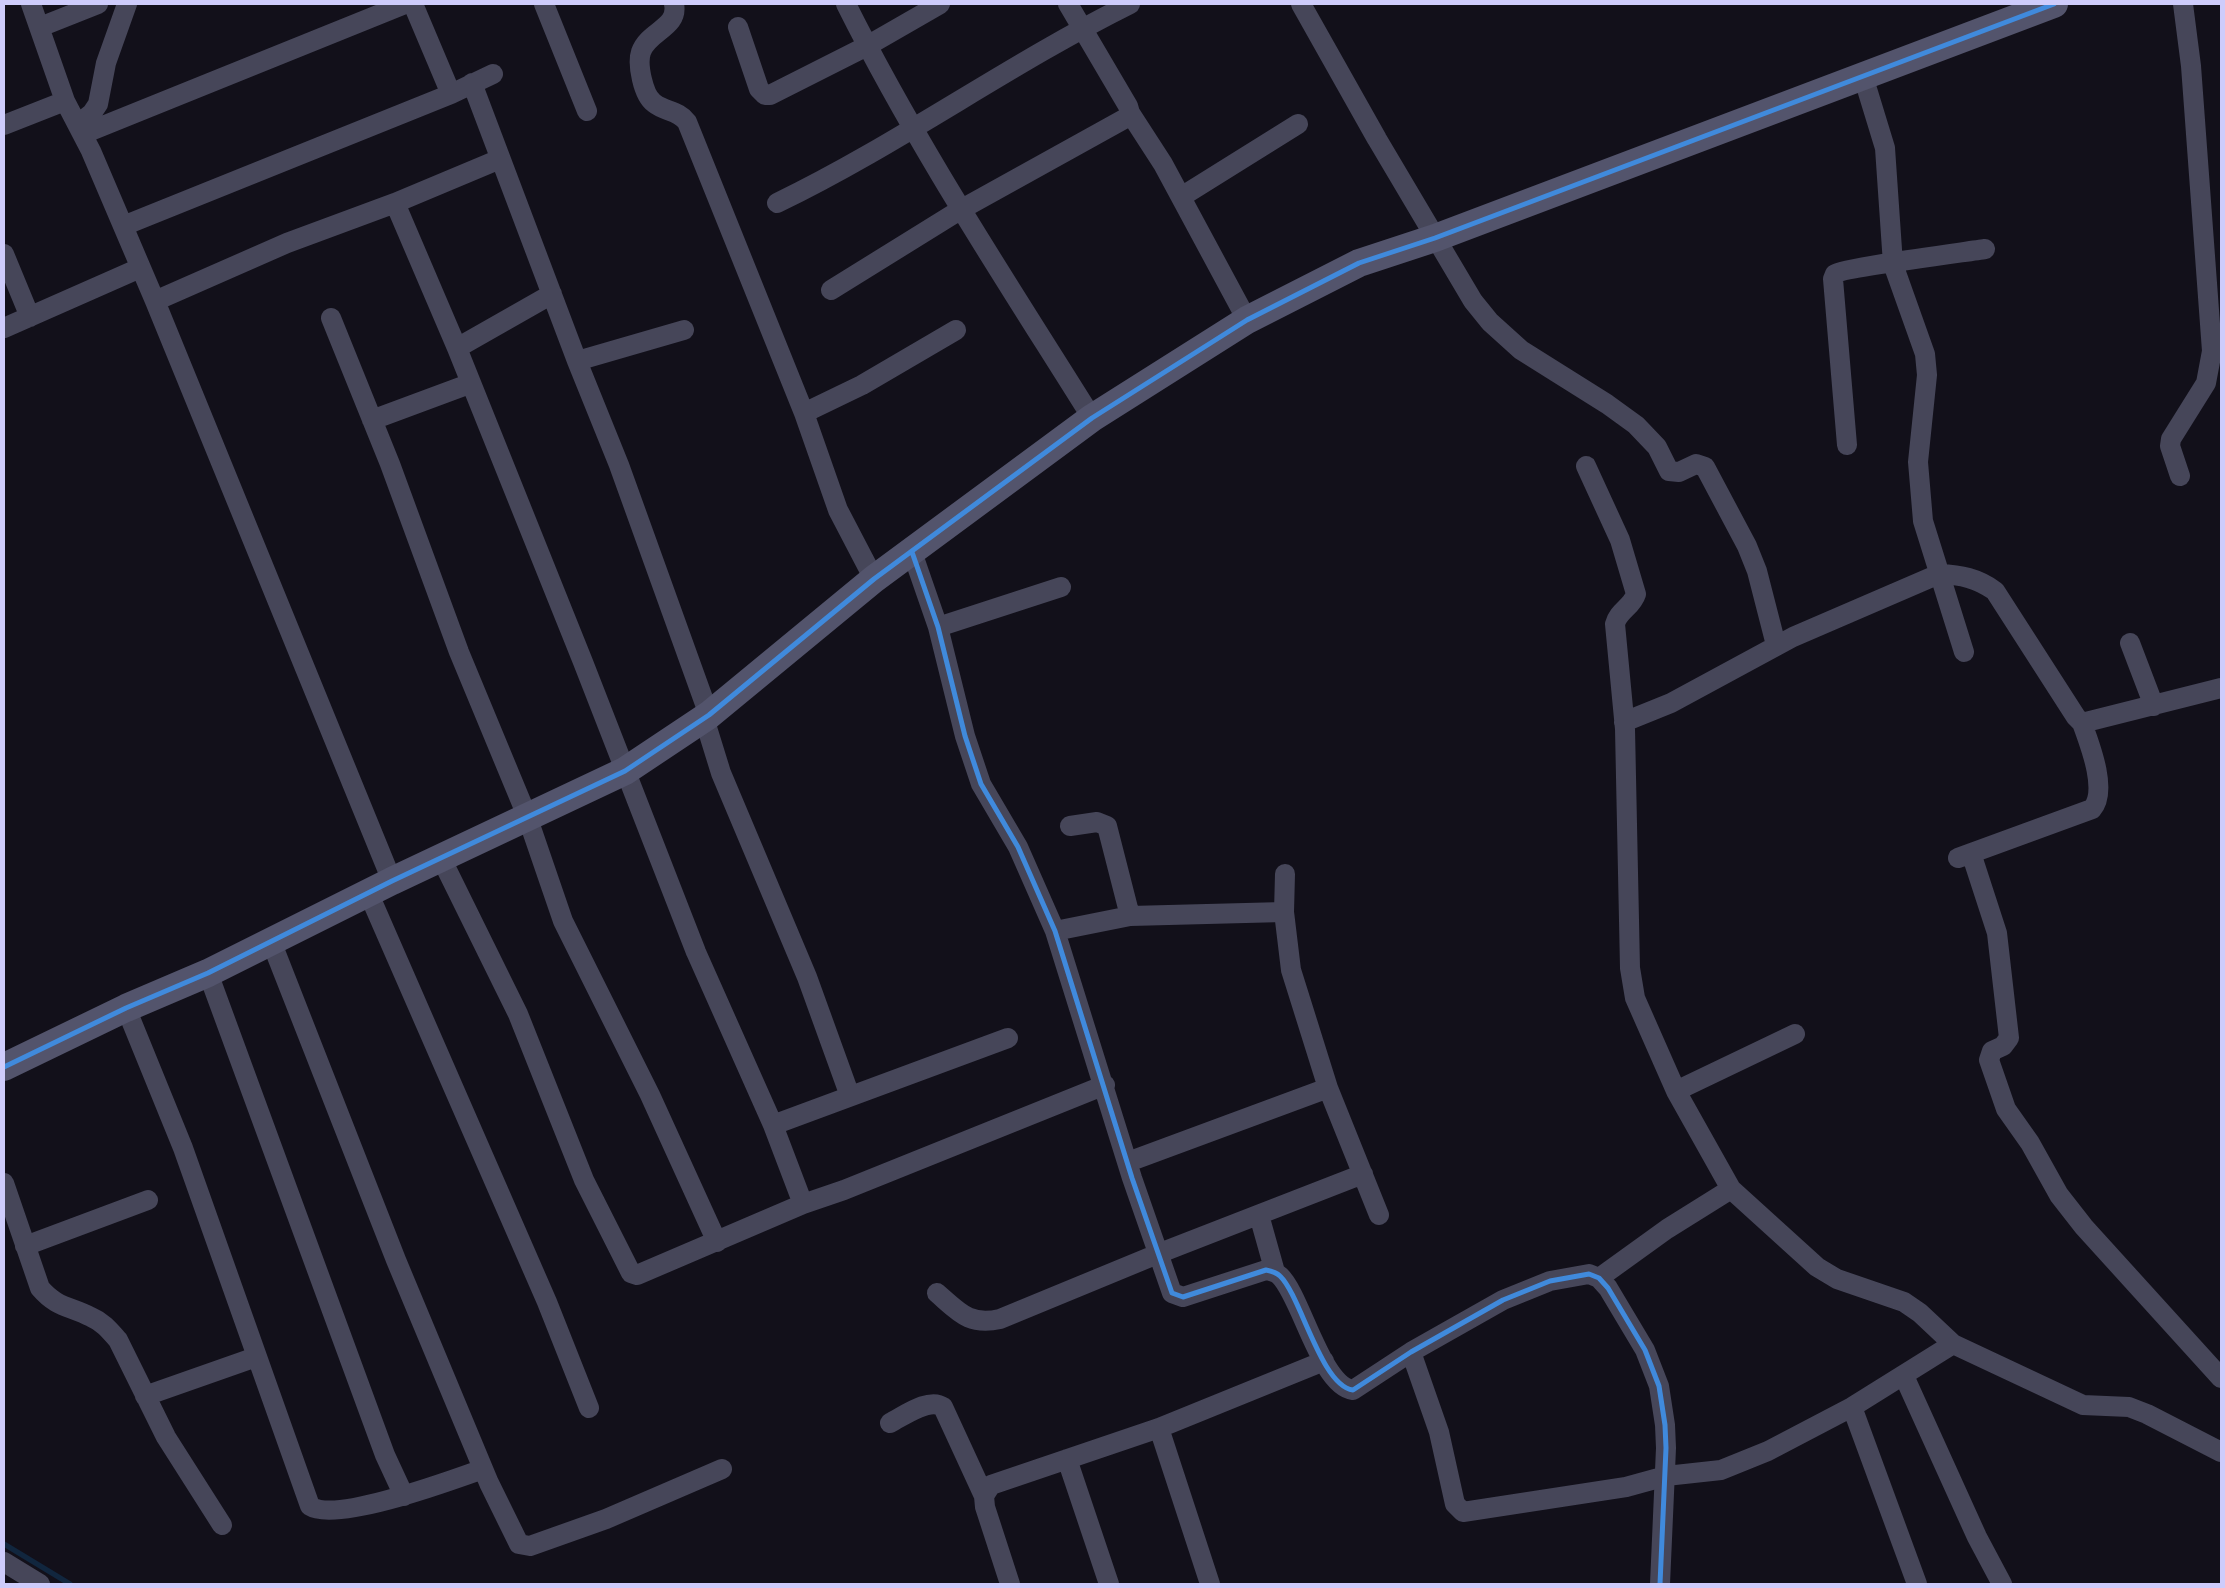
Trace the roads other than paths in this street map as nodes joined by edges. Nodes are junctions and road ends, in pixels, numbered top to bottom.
1 (31, 4) edge
2 (98, 4) edge
3 (126, 4) edge
4 (405, 4) edge
5 (413, 4) edge
6 (544, 4) edge
7 (674, 4) edge
8 (846, 4) edge
9 (940, 4) edge
10 (1068, 4) edge
11 (1130, 4) edge
12 (1301, 4) edge
13 (2054, 4) edge
14 (2183, 4) edge
15 (40, 27) junction
16 (738, 27) dead end
17 (1083, 27) junction
18 (867, 46) junction
19 (493, 74) dead end
20 (1863, 76) junction
21 (472, 84) junction
22 (450, 94) junction
23 (64, 101) junction
24 (587, 111) dead end
25 (1130, 113) junction
26 (1298, 124) dead end
27 (4, 125) edge
28 (80, 129) junction
29 (914, 129) junction
30 (500, 159) junction
31 (1180, 197) junction
32 (394, 203) junction
33 (777, 203) dead end
34 (960, 210) junction
35 (122, 226) junction
36 (1435, 238) junction
37 (1985, 249) dead end
38 (4, 254) edge
39 (1892, 264) junction
40 (140, 268) junction
41 (831, 290) dead end
42 (552, 294) junction
43 (155, 301) junction
44 (30, 317) junction
45 (331, 318) dead end
46 (1247, 320) junction
47 (4, 328) edge
48 (684, 330) dead end
49 (956, 330) dead end
50 (457, 348) junction
51 (2216, 357) edge
52 (576, 361) junction
53 (469, 384) junction
54 (804, 413) junction
55 (1092, 418) junction
56 (372, 420) junction
57 (1847, 445) dead end
58 (1586, 466) dead end
59 (2180, 476) dead end
60 (912, 552) junction
61 (1939, 574) junction
62 (874, 579) junction
63 (1061, 586) dead end
64 (938, 627) junction
65 (2130, 643) dead end
66 (1776, 645) junction
67 (1964, 652) dead end
68 (2221, 688) edge
69 (2154, 706) junction
70 (707, 717) junction
71 (1624, 722) junction
72 (2082, 723) junction
73 (625, 771) junction
74 (527, 816) junction
75 (1070, 826) dead end
76 (441, 858) junction
77 (1285, 874) dead end
78 (380, 886) junction
79 (1284, 912) junction
80 (1130, 916) junction
81 (1055, 931) junction
82 (271, 941) junction
83 (208, 973) junction
84 (126, 1008) junction
85 (1795, 1034) dead end
86 (1008, 1038) dead end
87 (4, 1067) edge
88 (1104, 1085) junction
89 (1328, 1088) junction
90 (1676, 1091) junction
91 (850, 1096) junction
92 (772, 1125) junction
93 (1128, 1162) junction
94 (1363, 1174) junction
95 (4, 1183) edge
96 (1731, 1189) junction
97 (148, 1200) dead end
98 (803, 1204) junction
99 (1259, 1215) junction
100 (1379, 1215) dead end
101 (716, 1242) junction
102 (25, 1246) junction
103 (1160, 1253) junction
104 (1275, 1272) junction
105 (1599, 1278) junction
106 (937, 1293) dead end
107 (1953, 1344) junction
108 (1411, 1352) junction
109 (256, 1356) junction
110 (1324, 1361) junction
111 (1904, 1376) junction
112 (2221, 1378) edge
113 (145, 1396) junction
114 (1852, 1407) junction
115 (589, 1408) dead end
116 (890, 1423) dead end
117 (1159, 1428) junction
118 (2221, 1452) edge
119 (1067, 1459) junction
120 (483, 1469) junction
121 (722, 1469) dead end
122 (1666, 1476) junction
123 (404, 1496) junction
124 (984, 1496) junction
125 (222, 1525) dead end
126 (4, 1562) edge
127 (40, 1584) edge
128 (1010, 1584) edge
129 (1109, 1584) edge
130 (1210, 1584) edge
131 (1660, 1584) edge
132 (1917, 1584) edge
133 (2002, 1584) edge

1 - 15 street
2 - 15 street
3 - 28 street
4 - 28 street
5 - 22 street
6 - 24 street
7 - 54 street
8 - 18 street
9 - 18 street
10 - 17 street
11 - 17 street
12 - 36 street
13 - 20 street
14 - 51 street
15 - 23 street
16 - 18 street
17 - 25 street
17 - 29 street
18 - 29 street
19 - 21 street
20 - 36 street
20 - 39 street
21 - 22 street
21 - 30 street
22 - 35 street
23 - 27 street
23 - 28 street
25 - 31 street
25 - 34 street
26 - 31 street
28 - 35 street
29 - 33 street
29 - 34 street
30 - 32 street
30 - 42 street
31 - 46 street
32 - 43 street
32 - 50 street
34 - 41 street
34 - 55 street
35 - 40 street
36 - 46 street
36 - 66 street
37 - 39 street
38 - 44 street
39 - 57 street
39 - 61 street
40 - 43 street
40 - 44 street
42 - 50 street
42 - 52 street
43 - 78 street
44 - 47 street
45 - 56 street
46 - 55 street
48 - 52 street
49 - 54 street
50 - 53 street
51 - 59 street
52 - 70 street
53 - 56 street
53 - 73 street
54 - 62 street
55 - 60 street
56 - 74 street
58 - 71 street
60 - 62 street
60 - 64 street
61 - 66 street
61 - 67 street
61 - 72 street
62 - 70 street
63 - 64 street
64 - 81 street
65 - 69 street
66 - 71 street
68 - 69 street
69 - 72 street
70 - 73 street
70 - 91 street
71 - 90 street
72 - 112 street
73 - 74 street
73 - 92 street
74 - 76 street
74 - 101 street
75 - 80 street
76 - 78 street
76 - 101 street
77 - 79 street
78 - 82 street
78 - 115 street
79 - 80 street
79 - 89 street
80 - 81 street
81 - 88 street
82 - 83 street
82 - 120 street
83 - 84 street
83 - 123 street
84 - 87 street
84 - 109 street
85 - 90 street
86 - 91 street
88 - 93 street
88 - 98 street
89 - 93 street
89 - 94 street
90 - 96 street
91 - 92 street
92 - 98 street
93 - 103 street
94 - 99 street
94 - 100 street
95 - 102 street
96 - 105 street
96 - 107 street
97 - 102 street
98 - 101 street
99 - 103 street
99 - 104 street
102 - 113 street
103 - 104 street
103 - 106 street
104 - 110 street
105 - 108 street
105 - 122 street
107 - 111 street
107 - 118 street
108 - 110 street
108 - 122 street
109 - 113 street
109 - 123 street
110 - 117 street
111 - 114 street
111 - 133 street
113 - 125 street
114 - 122 street
114 - 132 street
116 - 124 street
117 - 119 street
117 - 130 street
119 - 124 street
119 - 129 street
120 - 121 street
120 - 123 street
122 - 131 street
124 - 128 street
126 - 127 street

